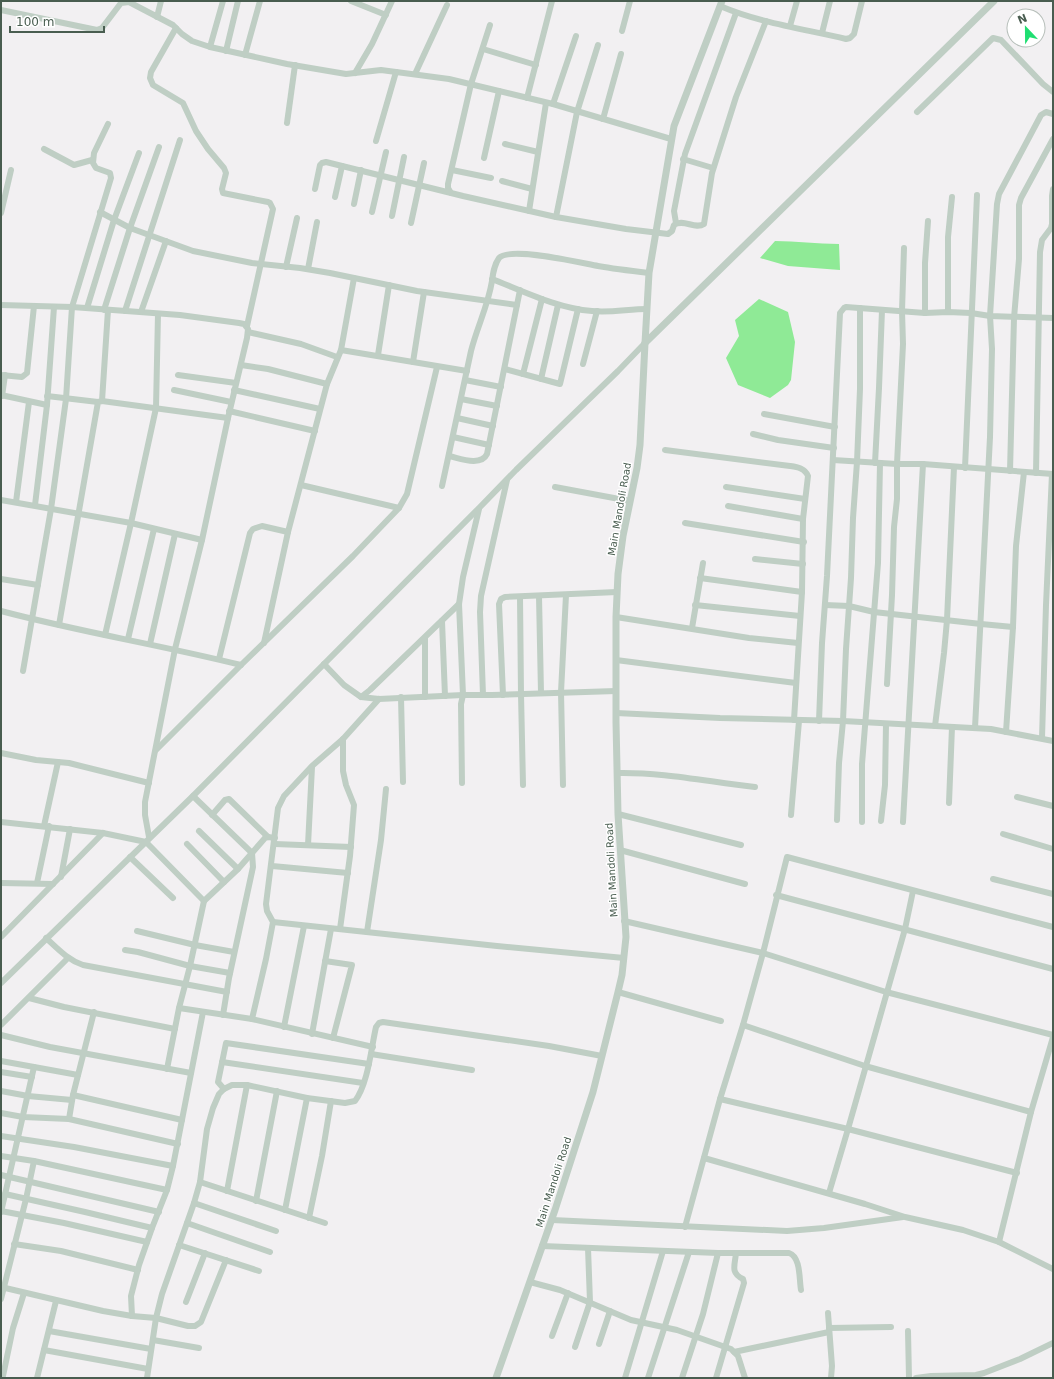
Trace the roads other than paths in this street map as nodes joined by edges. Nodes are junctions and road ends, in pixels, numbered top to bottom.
1 (161, 1) edge
2 (223, 1) edge
3 (238, 1) edge
4 (260, 1) edge
5 (351, 1) edge
6 (392, 1) edge
7 (552, 1) edge
8 (630, 1) edge
9 (797, 1) edge
10 (830, 1) edge
11 (862, 1) edge
12 (994, 1) edge
13 (132, 2) edge
14 (721, 3) edge
15 (447, 5) dead end
16 (1, 10) edge
17 (736, 13) junction
18 (386, 15) junction
19 (158, 17) junction
20 (766, 21) junction
21 (490, 25) dead end
22 (790, 26) junction
23 (176, 28) junction
24 (622, 31) dead end
25 (822, 33) junction
26 (576, 36) dead end
27 (598, 45) dead end
28 (210, 47) junction
29 (482, 49) junction
30 (226, 51) junction
31 (621, 54) dead end
32 (245, 55) junction
33 (536, 65) junction
34 (295, 66) junction
35 (396, 72) junction
36 (355, 73) junction
37 (415, 74) junction
38 (471, 84) junction
39 (500, 91) junction
40 (1053, 92) edge
41 (527, 98) junction
42 (546, 103) junction
43 (553, 104) junction
44 (577, 112) junction
45 (917, 112) dead end
46 (1053, 114) edge
47 (603, 119) junction
48 (288, 123) dead end
49 (108, 124) dead end
50 (671, 139) junction
51 (1053, 139) edge
52 (180, 140) dead end
53 (376, 141) dead end
54 (505, 144) dead end
55 (159, 147) dead end
56 (44, 149) dead end
57 (386, 152) dead end
58 (538, 152) junction
59 (139, 153) dead end
60 (404, 157) dead end
61 (484, 158) dead end
62 (684, 159) junction
63 (92, 160) junction
64 (424, 163) dead end
65 (342, 166) junction
66 (713, 168) junction
67 (11, 170) dead end
68 (361, 170) junction
69 (452, 170) junction
70 (380, 175) junction
71 (491, 178) dead end
72 (399, 180) junction
73 (502, 181) dead end
74 (419, 185) junction
75 (315, 189) dead end
76 (532, 189) junction
77 (1053, 189) edge
78 (451, 192) junction
79 (976, 195) dead end
80 (335, 197) dead end
81 (952, 197) dead end
82 (354, 204) dead end
83 (529, 211) junction
84 (100, 212) junction
85 (372, 212) dead end
86 (1, 213) edge
87 (392, 216) dead end
88 (556, 217) junction
89 (297, 218) dead end
90 (114, 220) junction
91 (928, 221) dead end
92 (317, 222) dead end
93 (411, 223) dead end
94 (676, 223) junction
95 (130, 228) junction
96 (655, 233) junction
97 (150, 235) junction
98 (166, 241) junction
99 (904, 248) dead end
100 (261, 265) junction
101 (286, 267) junction
102 (308, 269) junction
103 (649, 273) junction
104 (354, 278) junction
105 (492, 279) junction
106 (389, 285) junction
107 (520, 290) junction
108 (424, 292) junction
109 (542, 299) junction
110 (488, 300) junction
111 (558, 304) junction
112 (1, 305) edge
113 (517, 305) junction
114 (34, 306) junction
115 (54, 307) junction
116 (72, 307) junction
117 (87, 308) junction
118 (860, 308) junction
119 (578, 309) junction
120 (647, 309) junction
121 (106, 310) junction
122 (882, 310) junction
123 (125, 311) junction
124 (597, 311) junction
125 (902, 311) junction
126 (141, 312) junction
127 (948, 312) junction
128 (925, 313) junction
129 (158, 314) junction
130 (971, 314) junction
131 (990, 316) junction
132 (1014, 318) junction
133 (1053, 318) edge
134 (1038, 319) junction
135 (248, 329) junction
136 (645, 343) junction
137 (341, 350) junction
138 (378, 355) junction
139 (337, 357) junction
140 (413, 362) junction
141 (583, 364) dead end
142 (241, 365) junction
143 (437, 367) junction
144 (505, 369) junction
145 (467, 371) junction
146 (523, 374) junction
147 (3, 375) edge
148 (178, 375) dead end
149 (541, 379) junction
150 (465, 380) junction
151 (327, 384) junction
152 (235, 386) junction
153 (501, 387) junction
154 (174, 390) dead end
155 (1, 396) edge
156 (47, 396) junction
157 (66, 399) junction
158 (461, 399) junction
159 (29, 402) junction
160 (100, 402) junction
161 (231, 402) junction
162 (47, 405) junction
163 (497, 406) junction
164 (156, 408) junction
165 (320, 409) junction
166 (228, 414) junction
167 (764, 414) dead end
168 (457, 418) junction
169 (493, 426) junction
170 (835, 426) junction
171 (315, 431) junction
172 (752, 434) dead end
173 (453, 437) junction
174 (489, 445) junction
175 (834, 448) junction
176 (665, 450) dead end
177 (449, 456) junction
178 (833, 460) junction
179 (857, 462) junction
180 (878, 463) junction
181 (897, 464) junction
182 (923, 464) junction
183 (954, 467) junction
184 (965, 468) junction
185 (988, 470) junction
186 (1010, 471) junction
187 (1024, 472) junction
188 (1036, 473) junction
189 (1053, 474) edge
190 (507, 479) junction
191 (301, 485) junction
192 (442, 486) dead end
193 (555, 487) dead end
194 (726, 487) dead end
195 (805, 499) junction
196 (1, 500) edge
197 (16, 502) junction
198 (630, 502) junction
199 (35, 505) junction
200 (728, 506) dead end
201 (399, 508) junction
202 (479, 508) junction
203 (51, 509) junction
204 (79, 514) junction
205 (803, 519) junction
206 (131, 523) junction
207 (686, 523) dead end
208 (154, 529) junction
209 (288, 532) junction
210 (175, 534) junction
211 (202, 540) junction
212 (804, 542) junction
213 (755, 560) dead end
214 (703, 563) dead end
215 (803, 564) junction
216 (700, 578) junction
217 (1, 579) edge
218 (38, 585) junction
219 (617, 592) junction
220 (802, 592) junction
221 (566, 595) junction
222 (538, 596) junction
223 (520, 597) junction
224 (459, 604) junction
225 (696, 604) junction
226 (825, 605) junction
227 (849, 606) junction
228 (1, 611) edge
229 (874, 612) junction
230 (891, 613) junction
231 (800, 616) junction
232 (914, 616) junction
233 (616, 617) junction
234 (32, 619) junction
235 (947, 620) junction
236 (442, 621) junction
237 (981, 624) junction
238 (59, 625) junction
239 (1013, 626) junction
240 (692, 628) junction
241 (105, 634) junction
242 (128, 639) junction
243 (425, 639) junction
244 (264, 643) junction
245 (798, 643) junction
246 (150, 644) junction
247 (175, 649) junction
248 (219, 660) junction
249 (616, 660) junction
250 (324, 664) junction
251 (241, 665) junction
252 (22, 671) dead end
253 (796, 683) junction
254 (887, 684) dead end
255 (616, 691) junction
256 (561, 692) junction
257 (541, 693) junction
258 (520, 694) junction
259 (463, 695) junction
260 (483, 695) junction
261 (503, 695) junction
262 (445, 696) junction
263 (361, 697) junction
264 (401, 697) junction
265 (425, 697) junction
266 (379, 699) junction
267 (616, 713) junction
268 (796, 720) junction
269 (820, 721) junction
270 (843, 721) junction
271 (866, 723) junction
272 (886, 724) junction
273 (908, 724) junction
274 (935, 726) junction
275 (952, 727) junction
276 (975, 728) junction
277 (1006, 732) junction
278 (1042, 738) junction
279 (343, 739) junction
280 (1053, 741) edge
281 (156, 750) junction
282 (1, 753) edge
283 (58, 762) junction
284 (312, 766) junction
285 (617, 774) junction
286 (403, 782) dead end
287 (148, 783) junction
288 (462, 783) dead end
289 (523, 785) dead end
290 (563, 785) dead end
291 (755, 788) dead end
292 (386, 789) dead end
293 (193, 796) junction
294 (1017, 797) dead end
295 (949, 803) dead end
296 (1053, 806) edge
297 (618, 814) junction
298 (212, 815) junction
299 (791, 815) dead end
300 (837, 820) dead end
301 (881, 821) dead end
302 (1, 822) edge
303 (862, 822) dead end
304 (903, 822) dead end
305 (47, 826) junction
306 (70, 829) junction
307 (199, 831) dead end
308 (103, 833) junction
309 (1003, 834) dead end
310 (268, 837) junction
311 (148, 840) junction
312 (275, 841) junction
313 (186, 844) dead end
314 (308, 845) junction
315 (741, 846) dead end
316 (351, 847) junction
317 (1053, 849) edge
318 (620, 850) junction
319 (252, 853) junction
320 (130, 857) junction
321 (272, 866) junction
322 (238, 869) junction
323 (348, 873) junction
324 (61, 877) junction
325 (993, 879) dead end
326 (224, 882) junction
327 (1, 883) edge
328 (36, 883) junction
329 (53, 884) junction
330 (746, 884) dead end
331 (913, 891) junction
332 (1053, 894) edge
333 (776, 896) junction
334 (173, 898) dead end
335 (204, 901) junction
336 (624, 921) junction
337 (273, 922) junction
338 (304, 926) junction
339 (1053, 927) edge
340 (331, 929) junction
341 (340, 929) junction
342 (905, 929) junction
343 (137, 932) dead end
344 (367, 932) junction
345 (1, 936) edge
346 (46, 938) junction
347 (195, 945) junction
348 (125, 950) dead end
349 (234, 952) junction
350 (763, 954) junction
351 (68, 958) junction
352 (624, 958) junction
353 (325, 961) junction
354 (190, 966) junction
355 (1053, 969) edge
356 (230, 973) junction
357 (4, 978) edge
358 (1, 983) edge
359 (185, 984) junction
360 (227, 992) junction
361 (618, 992) junction
362 (886, 992) junction
363 (29, 998) junction
364 (179, 1008) junction
365 (94, 1012) junction
366 (203, 1012) junction
367 (223, 1015) junction
368 (252, 1020) junction
369 (721, 1020) dead end
370 (1, 1025) edge
371 (743, 1025) junction
372 (284, 1028) junction
373 (175, 1029) junction
374 (312, 1034) junction
375 (1, 1035) edge
376 (1053, 1036) edge
377 (334, 1038) junction
378 (373, 1047) junction
379 (84, 1053) junction
380 (371, 1054) junction
381 (602, 1056) junction
382 (1, 1061) edge
383 (222, 1062) junction
384 (369, 1064) junction
385 (865, 1066) junction
386 (34, 1067) junction
387 (167, 1069) junction
388 (472, 1070) dead end
389 (1, 1072) edge
390 (191, 1073) junction
391 (78, 1075) junction
392 (32, 1077) junction
393 (363, 1083) junction
394 (247, 1085) junction
395 (224, 1089) junction
396 (1, 1091) edge
397 (277, 1091) junction
398 (28, 1096) junction
399 (73, 1097) junction
400 (307, 1098) junction
401 (720, 1099) junction
402 (331, 1101) junction
403 (1031, 1112) junction
404 (1, 1113) edge
405 (23, 1117) junction
406 (69, 1119) junction
407 (182, 1120) junction
408 (848, 1129) junction
409 (1, 1136) edge
410 (18, 1139) junction
411 (178, 1144) junction
412 (1, 1156) edge
413 (12, 1158) junction
414 (704, 1158) junction
415 (34, 1161) junction
416 (173, 1166) junction
417 (1017, 1173) junction
418 (1, 1175) edge
419 (9, 1177) junction
420 (30, 1181) junction
421 (200, 1182) junction
422 (168, 1190) junction
423 (226, 1191) junction
424 (829, 1193) junction
425 (5, 1194) junction
426 (26, 1199) junction
427 (256, 1200) junction
428 (194, 1203) junction
429 (2, 1204) edge
430 (285, 1210) junction
431 (1, 1211) edge
432 (159, 1212) junction
433 (22, 1215) junction
434 (905, 1217) junction
435 (309, 1218) junction
436 (552, 1220) junction
437 (187, 1223) junction
438 (325, 1223) dead end
439 (685, 1227) junction
440 (152, 1228) junction
441 (276, 1231) dead end
442 (147, 1242) junction
443 (999, 1242) junction
444 (14, 1244) junction
445 (179, 1245) junction
446 (542, 1246) junction
447 (588, 1248) junction
448 (663, 1251) junction
449 (270, 1252) dead end
450 (689, 1252) junction
451 (205, 1253) junction
452 (718, 1253) junction
453 (736, 1253) junction
454 (226, 1260) junction
455 (1053, 1269) edge
456 (138, 1270) junction
457 (259, 1271) dead end
458 (530, 1282) junction
459 (2, 1288) edge
460 (801, 1290) dead end
461 (24, 1293) junction
462 (568, 1293) junction
463 (1, 1299) edge
464 (56, 1301) junction
465 (186, 1302) dead end
466 (590, 1302) junction
467 (610, 1311) junction
468 (828, 1313) dead end
469 (132, 1316) junction
470 (156, 1318) junction
471 (643, 1322) junction
472 (665, 1327) junction
473 (891, 1327) dead end
474 (829, 1330) junction
475 (49, 1331) junction
476 (908, 1331) dead end
477 (552, 1336) dead end
478 (696, 1336) junction
479 (153, 1340) junction
480 (1053, 1343) edge
481 (599, 1344) dead end
482 (575, 1347) dead end
483 (726, 1347) junction
484 (199, 1348) dead end
485 (151, 1349) junction
486 (44, 1350) junction
487 (734, 1352) junction
488 (148, 1369) junction
489 (3, 1376) dead end
490 (952, 1376) edge
491 (37, 1378) edge
492 (147, 1378) edge
493 (496, 1378) edge
494 (626, 1378) edge
495 (648, 1378) edge
496 (682, 1378) edge
497 (716, 1378) edge
498 (745, 1378) edge
499 (831, 1378) edge
500 (909, 1378) edge
501 (916, 1378) edge

1 - 19 street
2 - 28 street
3 - 30 street
4 - 32 street
5 - 18 street
6 - 18 street
7 - 33 street
8 - 24 street
9 - 22 street
10 - 25 street
11 - 25 street
12 - 136 street
13 - 16 street
13 - 19 street
14 - 17 street
14 - 50 street, Main Mandoli Road
15 - 37 street
17 - 20 street
17 - 62 street
18 - 36 street
19 - 23 street
20 - 22 street
20 - 66 street
21 - 29 street
22 - 25 street
23 - 28 street
23 - 100 street
26 - 43 street
27 - 44 street
28 - 30 street
29 - 33 street
29 - 38 street
30 - 32 street
31 - 47 street
32 - 34 street
33 - 41 street
34 - 36 street
34 - 48 street
35 - 36 street
35 - 37 street
35 - 53 street
37 - 38 street
38 - 39 street
38 - 69 street
39 - 41 street
39 - 61 street
40 - 45 street
41 - 42 street
42 - 43 street
42 - 58 street
43 - 44 street
44 - 47 street
44 - 88 street
46 - 131 street
47 - 50 street
49 - 63 street
50 - 96 street, Main Mandoli Road
51 - 132 street
52 - 97 street
54 - 58 street
55 - 95 street
56 - 63 street
57 - 70 street
58 - 76 street
59 - 90 street
60 - 72 street
62 - 66 street
62 - 94 street
63 - 84 street
64 - 74 street
65 - 68 street
65 - 75 street
65 - 80 street
66 - 94 street
67 - 86 street
68 - 70 street
68 - 82 street
69 - 71 street
69 - 78 street
70 - 72 street
70 - 85 street
72 - 74 street
72 - 87 street
73 - 76 street
74 - 78 street
74 - 93 street
76 - 83 street
77 - 134 street
78 - 83 street
79 - 130 street
81 - 127 street
83 - 88 street
84 - 90 street
84 - 116 street
88 - 96 street
89 - 101 street
90 - 95 street
90 - 117 street
91 - 128 street
92 - 102 street
94 - 96 street
95 - 97 street
95 - 121 street
96 - 103 street, Main Mandoli Road
97 - 98 street
97 - 123 street
98 - 100 street
98 - 126 street
99 - 125 street
100 - 101 street
100 - 135 street
101 - 102 street
102 - 104 street
103 - 105 street
103 - 120 street, Main Mandoli Road
104 - 106 street
104 - 137 street
105 - 107 street
105 - 110 street
106 - 108 street
106 - 138 street
107 - 109 street
107 - 113 street
108 - 110 street
108 - 140 street
109 - 111 street
109 - 146 street
110 - 113 street
110 - 145 street
111 - 119 street
111 - 149 street
112 - 114 street
113 - 144 street
114 - 115 street
114 - 147 street
115 - 116 street
115 - 156 street
116 - 117 street
116 - 157 street
117 - 121 street
118 - 122 street
118 - 170 street
118 - 179 street
119 - 124 street
119 - 149 street
120 - 124 street
120 - 136 street, Main Mandoli Road
121 - 123 street
121 - 160 street
122 - 125 street
122 - 180 street
123 - 126 street
124 - 141 street
125 - 128 street
125 - 181 street
126 - 129 street
127 - 128 street
127 - 130 street
129 - 135 street
129 - 164 street
130 - 131 street
130 - 184 street
131 - 132 street
131 - 185 street
132 - 134 street
132 - 186 street
133 - 134 street
134 - 188 street
135 - 139 street
135 - 142 street
136 - 190 street
136 - 198 street, Main Mandoli Road
137 - 138 street
137 - 139 street
138 - 140 street
139 - 151 street
140 - 143 street
142 - 151 street
142 - 152 street
143 - 145 street
143 - 201 street
144 - 146 street
144 - 153 street
145 - 150 street
146 - 149 street
147 - 155 street
148 - 152 street
150 - 153 street
150 - 158 street
151 - 165 street
152 - 161 street
152 - 165 street
153 - 163 street
154 - 161 street
155 - 159 street
156 - 157 street
156 - 162 street
157 - 160 street
157 - 203 street
158 - 163 street
158 - 168 street
159 - 162 street
159 - 197 street
160 - 164 street
160 - 204 street
161 - 166 street
162 - 199 street
163 - 169 street
164 - 166 street
164 - 206 street
165 - 171 street
166 - 171 street
166 - 211 street
167 - 170 street
168 - 169 street
168 - 173 street
169 - 174 street
170 - 175 street
171 - 191 street
172 - 175 street
173 - 174 street
173 - 177 street
174 - 177 street
175 - 178 street
176 - 195 street
177 - 192 street
178 - 179 street
178 - 226 street
179 - 180 street
179 - 227 street
180 - 181 street
180 - 229 street
181 - 182 street
181 - 230 street
182 - 183 street
182 - 232 street
183 - 184 street
183 - 235 street
184 - 185 street
185 - 186 street
185 - 237 street
186 - 187 street
187 - 188 street
187 - 239 street
188 - 189 street
189 - 278 street
190 - 202 street
190 - 260 street
191 - 201 street
191 - 209 street
193 - 198 street
194 - 195 street
195 - 205 street
196 - 197 street
197 - 199 street
198 - 219 street, Main Mandoli Road
199 - 203 street
200 - 205 street
201 - 244 street
202 - 224 street
202 - 250 street
203 - 204 street
203 - 218 street
204 - 206 street
204 - 238 street
205 - 212 street
206 - 208 street
206 - 241 street
207 - 212 street
208 - 210 street
208 - 242 street
209 - 244 street
209 - 248 street
210 - 211 street
210 - 246 street
211 - 247 street
212 - 215 street
213 - 215 street
214 - 216 street
215 - 220 street
216 - 220 street
216 - 225 street
217 - 218 street
218 - 234 street
219 - 221 street
219 - 233 street, Main Mandoli Road
220 - 231 street
221 - 222 street
221 - 256 street
222 - 223 street
222 - 257 street
223 - 258 street
223 - 261 street
224 - 236 street
224 - 259 street
225 - 231 street
225 - 240 street
226 - 227 street
226 - 269 street
227 - 229 street
227 - 270 street
228 - 234 street
229 - 230 street
229 - 271 street
230 - 232 street
230 - 254 street
231 - 245 street
232 - 235 street
232 - 273 street
233 - 240 street
233 - 249 street, Main Mandoli Road
234 - 238 street
234 - 252 street
235 - 237 street
235 - 274 street
236 - 243 street
236 - 262 street
237 - 239 street
237 - 276 street
238 - 241 street
239 - 277 street
240 - 245 street
241 - 242 street
242 - 246 street
243 - 263 street
243 - 265 street
244 - 251 street
245 - 253 street
246 - 247 street
247 - 248 street
247 - 281 street
248 - 251 street
249 - 253 street
249 - 255 street, Main Mandoli Road
250 - 263 street
250 - 293 street
251 - 281 street
253 - 268 street
255 - 256 street
255 - 267 street, Main Mandoli Road
256 - 257 street
256 - 290 street
257 - 258 street
258 - 261 street
258 - 289 street
259 - 260 street
259 - 262 street
259 - 288 street
260 - 261 street
262 - 265 street
263 - 266 street
264 - 265 street
264 - 266 street
264 - 286 street
266 - 279 street
267 - 268 street
267 - 285 street, Main Mandoli Road
268 - 269 street
268 - 299 street
269 - 270 street
270 - 271 street
270 - 300 street
271 - 272 street
271 - 303 street
272 - 273 street
272 - 301 street
273 - 274 street
273 - 304 street
274 - 275 street
275 - 276 street
275 - 295 street
276 - 277 street
277 - 278 street
278 - 280 street
279 - 284 street
279 - 316 street
281 - 287 street
282 - 283 street
283 - 287 street
283 - 305 street
284 - 312 street
284 - 314 street
285 - 291 street
285 - 297 street, Main Mandoli Road
287 - 311 street
292 - 344 street
293 - 298 street
293 - 311 street
294 - 296 street
297 - 315 street
297 - 318 street, Main Mandoli Road
298 - 310 street
298 - 319 street
302 - 305 street
305 - 306 street
305 - 328 street
306 - 308 street
306 - 324 street
307 - 322 street
308 - 311 street
308 - 324 street
309 - 317 street
310 - 312 street
310 - 319 street
311 - 320 street
311 - 335 street
312 - 314 street
312 - 321 street
313 - 326 street
314 - 316 street
316 - 323 street
318 - 330 street
318 - 336 street, Main Mandoli Road
319 - 322 street
319 - 349 street
320 - 334 street
320 - 346 street
321 - 323 street
321 - 337 street
322 - 326 street
323 - 341 street
324 - 329 street
325 - 332 street
326 - 335 street
327 - 328 street
328 - 329 street
329 - 345 street
331 - 333 street
331 - 339 street
331 - 342 street
333 - 342 street
333 - 350 street
335 - 347 street
336 - 350 street
336 - 352 street, Main Mandoli Road
337 - 338 street
337 - 368 street
338 - 340 street
338 - 372 street
340 - 341 street
340 - 353 street
341 - 344 street
342 - 355 street
342 - 362 street
343 - 347 street
344 - 352 street
346 - 351 street
346 - 357 street
347 - 349 street
347 - 354 street
348 - 354 street
349 - 356 street
350 - 362 street
350 - 371 street
351 - 359 street
351 - 363 street
352 - 361 street, Main Mandoli Road
353 - 374 street
353 - 377 street
354 - 356 street
354 - 359 street
356 - 360 street
357 - 358 street
359 - 360 street
359 - 364 street
360 - 367 street
361 - 369 street
361 - 381 street, Main Mandoli Road
362 - 376 street
362 - 385 street
363 - 365 street
363 - 370 street
364 - 366 street
364 - 373 street
365 - 373 street
365 - 379 street
366 - 367 street
366 - 390 street
367 - 368 street
368 - 372 street
371 - 385 street
371 - 401 street
372 - 374 street
373 - 387 street
374 - 377 street
375 - 379 street
376 - 403 street
377 - 378 street
378 - 380 street
378 - 381 street
379 - 387 street
379 - 391 street
380 - 384 street
380 - 388 street
381 - 436 street, Main Mandoli Road
382 - 386 street
383 - 384 street
383 - 393 street
383 - 395 street
384 - 393 street
385 - 403 street
385 - 408 street
386 - 391 street
386 - 392 street
387 - 390 street
389 - 392 street
390 - 407 street
391 - 399 street
392 - 398 street
393 - 402 street
394 - 395 street
394 - 397 street
394 - 423 street
395 - 421 street
396 - 398 street
397 - 400 street
397 - 427 street
398 - 399 street
398 - 405 street
399 - 406 street
399 - 407 street
400 - 402 street
400 - 430 street
401 - 408 street
401 - 414 street
402 - 435 street
403 - 417 street
404 - 405 street
405 - 406 street
405 - 410 street
406 - 411 street
407 - 411 street
408 - 417 street
408 - 424 street
409 - 410 street
410 - 413 street
410 - 416 street
411 - 416 street
412 - 413 street
413 - 415 street
413 - 419 street
414 - 424 street
414 - 439 street
415 - 420 street
415 - 422 street
416 - 422 street
417 - 443 street
418 - 419 street
419 - 420 street
419 - 425 street
420 - 426 street
420 - 432 street
421 - 423 street
421 - 428 street
422 - 432 street
423 - 427 street
424 - 434 street
425 - 426 street
425 - 429 street
426 - 433 street
426 - 440 street
427 - 430 street
428 - 437 street
428 - 441 street
429 - 431 street
430 - 435 street
431 - 433 street
432 - 440 street
433 - 442 street
433 - 444 street
434 - 439 street
434 - 443 street
435 - 438 street
436 - 439 street
436 - 446 street, Main Mandoli Road
437 - 445 street
437 - 449 street
440 - 442 street
442 - 456 street
443 - 455 street
444 - 456 street
444 - 459 street
445 - 451 street
445 - 470 street
446 - 447 street
446 - 458 street, Main Mandoli Road
447 - 448 street
447 - 466 street
448 - 450 street
448 - 471 street
450 - 452 street
450 - 472 street
451 - 454 street
451 - 465 street
452 - 453 street
452 - 478 street
453 - 460 street
453 - 483 street
454 - 457 street
454 - 470 street
456 - 469 street
458 - 462 street
458 - 493 street, Main Mandoli Road
459 - 461 street
459 - 463 street
461 - 464 street
461 - 489 street
462 - 466 street
462 - 477 street
464 - 469 street
464 - 475 street
466 - 467 street
466 - 482 street
467 - 471 street
467 - 481 street
468 - 474 street
469 - 470 street
470 - 479 street
471 - 472 street
471 - 494 street
472 - 478 street
472 - 495 street
473 - 474 street
474 - 487 street
474 - 499 street
475 - 485 street
475 - 486 street
476 - 500 street
478 - 483 street
478 - 496 street
479 - 484 street
479 - 485 street
480 - 490 street
483 - 487 street
483 - 497 street
485 - 488 street
486 - 488 street
486 - 491 street
487 - 498 street
488 - 492 street
490 - 501 street

